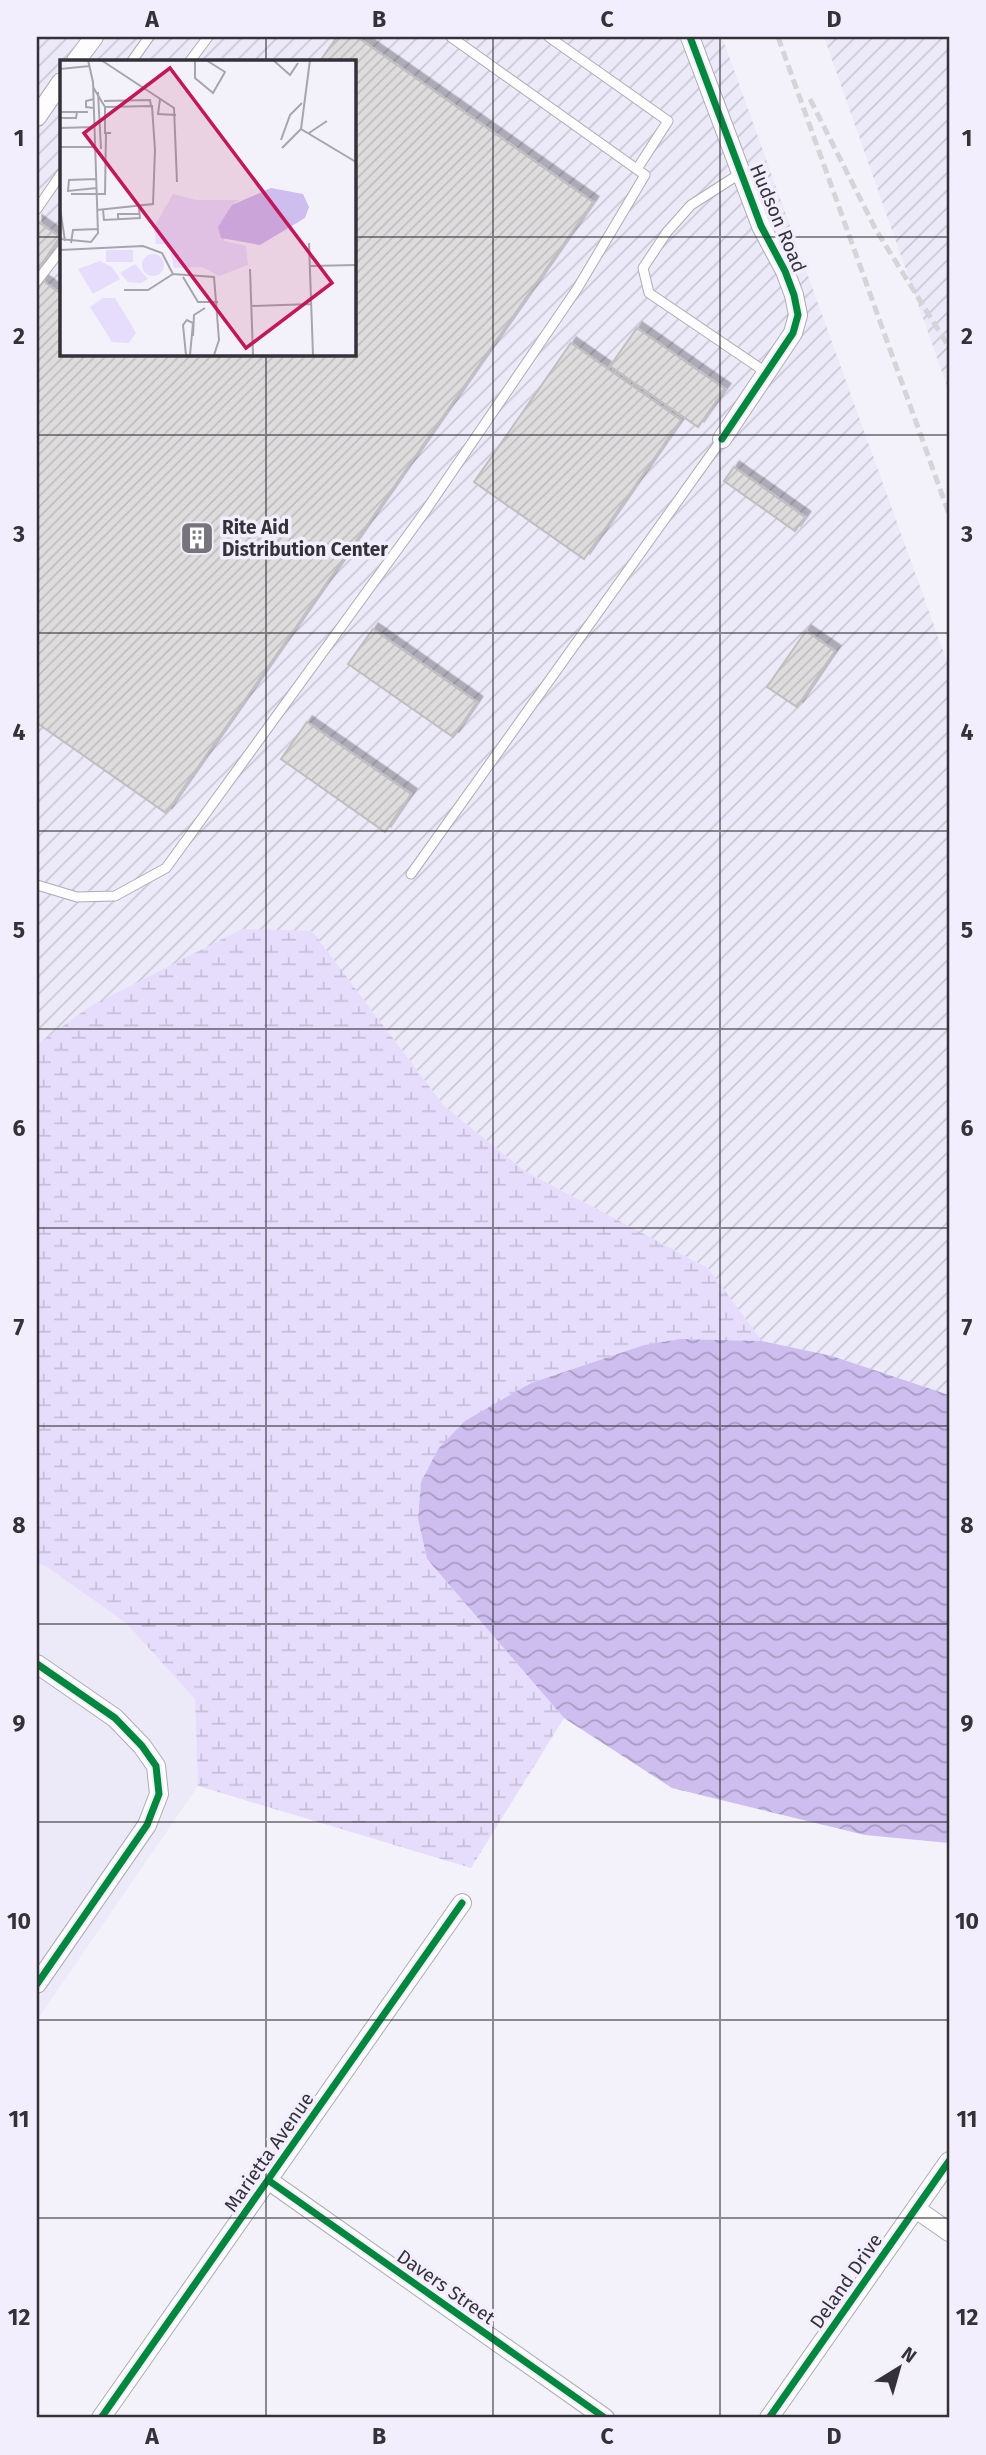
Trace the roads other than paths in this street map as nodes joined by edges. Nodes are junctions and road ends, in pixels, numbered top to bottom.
1 (94, 37) edge
2 (149, 37) edge
3 (208, 37) edge
4 (451, 37) edge
5 (549, 37) edge
6 (690, 37) edge
7 (77, 60) edge
8 (133, 60) edge
9 (191, 60) edge
10 (60, 83) edge
11 (37, 117) edge
12 (637, 169) junction
13 (741, 173) junction
14 (60, 175) edge
15 (37, 209) edge
16 (60, 251) edge
17 (37, 281) edge
18 (768, 373) junction
19 (722, 439) joint
20 (411, 874) dead end
21 (37, 885) edge
22 (37, 1664) edge
23 (462, 1903) dead end
24 (37, 1984) edge
25 (949, 2161) edge
26 (268, 2180) junction
27 (916, 2209) junction
28 (949, 2232) edge
29 (101, 2418) edge
30 (605, 2418) edge
31 (769, 2418) edge

1 - 7 street
2 - 8 lane
3 - 9 lane
4 - 12 lane
5 - 12 lane
6 - 13 street, Hudson Road
10 - 11 street
12 - 21 lane
13 - 18 street, Hudson Road
13 - 18 lane
14 - 15 lane
16 - 17 lane
18 - 19 street, Hudson Road
19 - 20 lane
22 - 24 street
23 - 26 street, Marietta Avenue
25 - 27 street, Deland Drive
26 - 29 street, Marietta Avenue
26 - 30 street, Davers Street
27 - 28 street
27 - 31 street, Deland Drive

